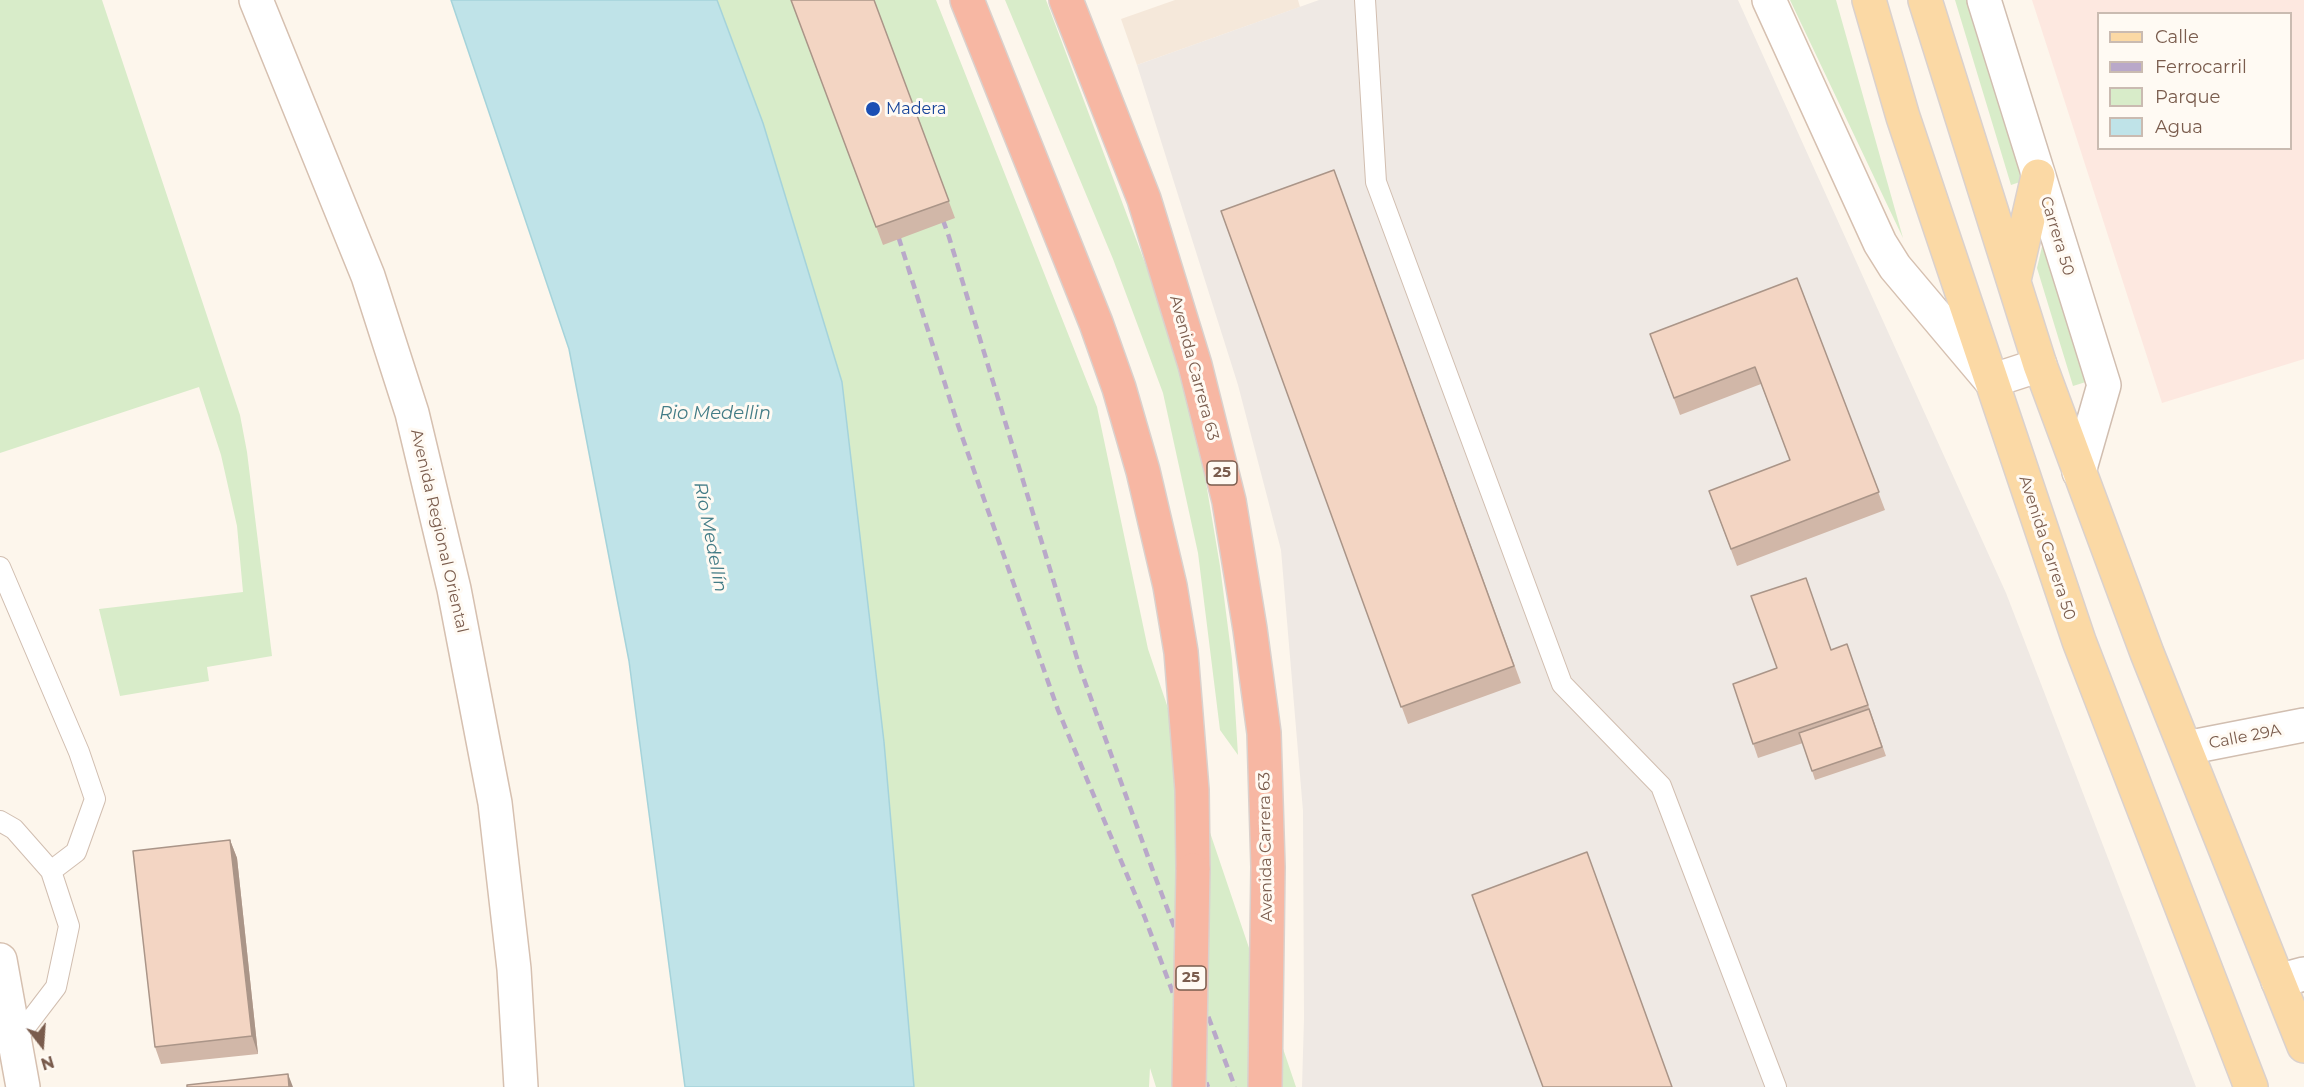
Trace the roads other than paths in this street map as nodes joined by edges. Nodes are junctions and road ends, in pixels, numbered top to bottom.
1 (256, 0) edge
2 (967, 0) edge
3 (1066, 0) edge
4 (1365, 0) edge
5 (1769, 0) edge
6 (1869, 0) edge
7 (1924, 0) edge
8 (1984, 0) edge
9 (2038, 176) junction
10 (2014, 282) junction
11 (2040, 365) junction
12 (1991, 381) junction
13 (2079, 472) junction
14 (0, 567) edge
15 (2304, 725) edge
16 (2186, 748) junction
17 (0, 821) edge
18 (51, 871) junction
19 (0, 960) edge
20 (2291, 977) edge
21 (14, 1042) junction
22 (2304, 1046) edge
23 (23, 1087) edge
24 (521, 1087) edge
25 (1189, 1087) edge
26 (1264, 1087) edge
27 (1776, 1087) edge
28 (2251, 1087) edge

1 - 24 main road, Avenida Regional Oriental
2 - 25 highway, 25, bridge
3 - 26 highway, Avenida Carrera 63 / 25
4 - 27 lane
5 - 12 main road
6 - 12 main road, Avenida Carrera 50
7 - 10 main road
8 - 9 main road, Carrera 50
9 - 10 main road
9 - 13 main road, Carrera 50
10 - 11 main road
11 - 12 main road
11 - 13 main road
12 - 28 main road, Avenida Carrera 50
13 - 16 main road
14 - 18 lane
15 - 16 main road, Calle 29A
16 - 20 main road
17 - 18 lane
18 - 21 lane
19 - 21 main road
20 - 22 main road
21 - 23 main road

